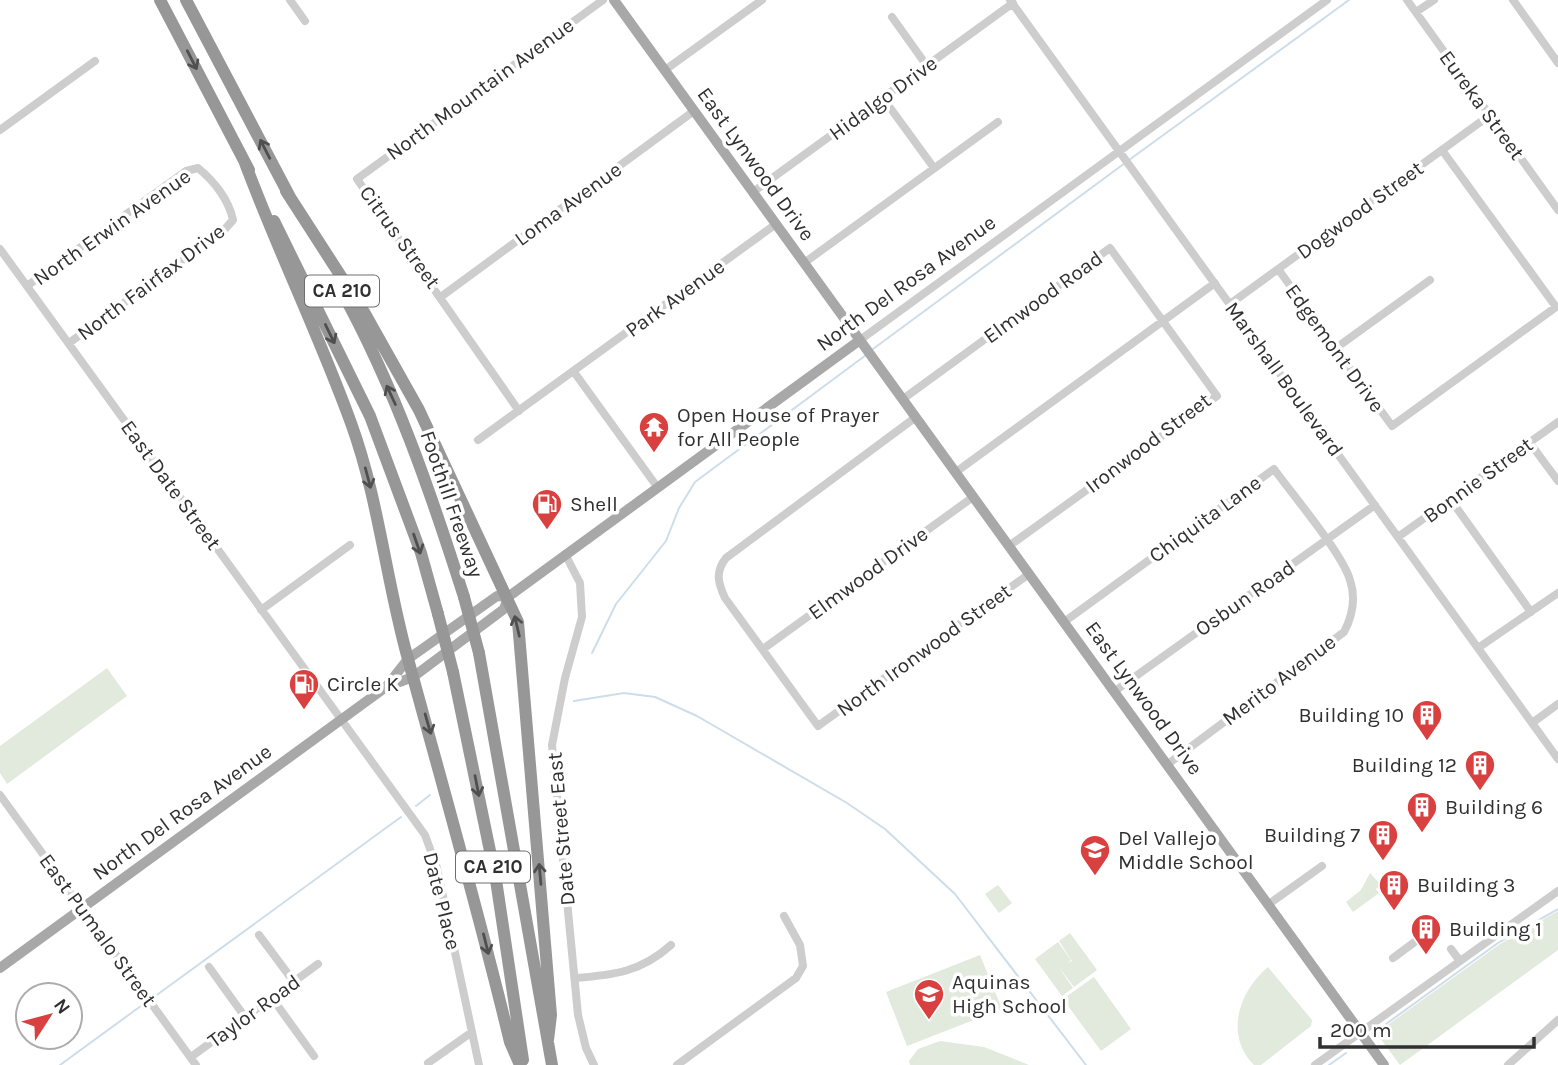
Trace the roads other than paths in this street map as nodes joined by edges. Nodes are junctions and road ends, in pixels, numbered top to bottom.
1 (160, 0) edge
2 (186, 0) edge
3 (291, 0) edge
4 (603, 0) edge
5 (614, 0) edge
6 (761, 0) edge
7 (1327, 0) edge
8 (1407, 0) edge
9 (1434, 0) edge
10 (1513, 0) edge
11 (1011, 2) edge
12 (1416, 12) junction
13 (892, 17) dead end
14 (305, 21) dead end
15 (94, 61) dead end
16 (1558, 63) edge
17 (927, 65) junction
18 (664, 71) junction
19 (883, 98) junction
20 (694, 111) junction
21 (1490, 115) junction
22 (998, 122) dead end
23 (0, 130) edge
24 (1442, 150) junction
25 (1125, 158) junction
26 (246, 163) junction
27 (934, 168) junction
28 (357, 179) joint
29 (286, 191) junction
30 (753, 192) junction
31 (1558, 210) edge
32 (233, 220) joint
33 (776, 224) junction
34 (0, 249) edge
35 (804, 263) junction
36 (1278, 269) junction
37 (1430, 280) dead end
38 (1215, 283) junction
39 (27, 286) junction
40 (442, 296) junction
41 (1230, 304) junction
42 (1556, 307) edge
43 (1162, 321) junction
44 (69, 343) junction
45 (866, 348) junction
46 (1336, 348) junction
47 (574, 372) junction
48 (903, 399) junction
49 (519, 411) junction
50 (916, 417) junction
51 (1558, 422) edge
52 (478, 440) dead end
53 (1530, 443) junction
54 (956, 472) junction
55 (1558, 481) edge
56 (658, 488) junction
57 (974, 497) junction
58 (1451, 500) junction
59 (1375, 505) junction
60 (1398, 537) junction
61 (1326, 541) junction
62 (350, 545) dead end
63 (1009, 546) junction
64 (565, 555) junction
65 (1029, 573) junction
66 (1558, 593) edge
67 (508, 597) junction
68 (261, 610) junction
69 (1531, 612) junction
70 (1064, 622) junction
71 (1479, 648) junction
72 (763, 649) junction
73 (408, 659) junction
74 (413, 677) junction
75 (386, 687) junction
76 (1115, 691) junction
77 (1558, 704) edge
78 (342, 720) junction
79 (1532, 723) junction
80 (1558, 759) edge
81 (1168, 764) junction
82 (0, 795) edge
83 (1322, 866) dead end
84 (1558, 891) edge
85 (1269, 904) junction
86 (82, 909) junction
87 (784, 916) dead end
88 (1435, 927) dead end
89 (259, 935) dead end
90 (671, 945) dead end
91 (1451, 948) dead end
92 (1393, 958) dead end
93 (1460, 961) junction
94 (318, 964) dead end
95 (209, 967) dead end
96 (0, 968) edge
97 (575, 978) junction
98 (294, 982) junction
99 (272, 998) junction
100 (245, 1017) junction
101 (1558, 1020) edge
102 (472, 1032) junction
103 (1360, 1032) junction
104 (548, 1040) junction
105 (313, 1056) dead end
106 (191, 1057) junction
107 (428, 1063) dead end
108 (196, 1065) edge
109 (479, 1065) edge
110 (522, 1065) edge
111 (552, 1065) edge
112 (594, 1065) edge
113 (677, 1065) edge
114 (1315, 1065) edge
115 (1384, 1065) edge
116 (1508, 1065) edge

1 -> 26 highway, CA 210
29 -> 2 highway, Foothill Freeway / CA 210
3 - 14 street
4 - 28 street, North Mountain Avenue
5 - 18 main road, East Lynwood Drive
6 - 18 street
7 - 25 street, North Del Rosa Avenue
8 - 12 street, Eureka Street
9 - 12 street
10 - 16 street
11 - 17 street, Hidalgo Drive
11 - 25 street, Marshall Boulevard
12 - 21 street, Eureka Street
13 - 17 street
15 - 23 street
17 - 19 street, Hidalgo Drive
18 - 20 main road, East Lynwood Drive
19 - 27 street
19 - 30 street, Hidalgo Drive
20 - 30 main road, East Lynwood Drive
20 - 40 street, Loma Avenue
21 - 24 street, Dogwood Street
21 - 31 street, Eureka Street
22 - 27 street
24 - 36 street, Dogwood Street
24 - 42 street
25 - 38 street, Marshall Boulevard
25 - 45 street, North Del Rosa Avenue
26 -> 73 highway
26 -> 110 highway, CA 210, bridge
27 - 35 street
28 - 40 street, Citrus Street
29 - 67 highway
104 -> 29 highway, Foothill Freeway / CA 210, bridge
30 - 33 main road, East Lynwood Drive
32 - 39 street, North Erwin Avenue
32 - 44 street, North Fairfax Drive
33 - 35 main road, East Lynwood Drive
33 - 47 street, Park Avenue
34 - 39 street, East Date Street
35 - 45 main road, East Lynwood Drive
36 - 41 street, Dogwood Street
36 - 46 street, Edgemont Drive
37 - 46 street
38 - 41 street, Marshall Boulevard
38 - 43 street
39 - 44 street, East Date Street
40 - 49 street, Citrus Street
41 - 59 street, Marshall Boulevard
42 - 46 street, Edgemont Drive
43 - 48 street, Elmwood Road
43 - 54 street
43 - 63 street, Ironwood Street
44 - 68 street, East Date Street
45 - 48 main road, East Lynwood Drive
45 - 56 main road, North Del Rosa Avenue
47 - 49 street, Park Avenue
47 - 56 street
48 - 50 main road, East Lynwood Drive
49 - 52 street, Park Avenue
50 - 54 main road, East Lynwood Drive
50 - 72 street
51 - 53 street, Bonnie Street
53 - 55 street
53 - 58 street, Bonnie Street
54 - 57 main road, East Lynwood Drive
56 - 64 main road, North Del Rosa Avenue
57 - 63 main road, East Lynwood Drive
57 - 72 street, Elmwood Drive
58 - 60 street, Bonnie Street
58 - 69 street
59 - 60 street, Marshall Boulevard
59 - 61 street, Osbun Road
60 - 71 street, Marshall Boulevard
61 - 70 street, Chiquita Lane
61 - 76 street, Osbun Road
61 - 81 street, Merito Avenue
62 - 68 street
63 - 65 main road, East Lynwood Drive
64 - 67 main road, North Del Rosa Avenue
64 - 97 street, Date Street East
65 - 70 main road, East Lynwood Drive
65 - 72 street, North Ironwood Street
66 - 69 street
67 - 73 main road, North Del Rosa Avenue
67 - 74 main road, North Del Rosa Avenue
104 -> 67 highway
68 - 78 street, East Date Street
69 - 71 street
70 - 76 main road, East Lynwood Drive
71 - 79 street, Marshall Boulevard
73 - 74 highway
73 - 75 main road, North Del Rosa Avenue
74 - 75 main road, North Del Rosa Avenue
74 -> 110 highway
75 - 78 main road, North Del Rosa Avenue
76 - 81 main road, East Lynwood Drive
77 - 79 street
78 - 86 main road, North Del Rosa Avenue
78 - 102 street, Date Place
79 - 80 street, Marshall Boulevard
81 - 85 main road, East Lynwood Drive
82 - 86 street, East Pumalo Street
83 - 85 street
84 - 93 street
85 - 103 main road, East Lynwood Drive
86 - 96 main road, North Del Rosa Avenue
86 - 106 street, East Pumalo Street
87 - 113 street
88 - 92 street
89 - 98 street
90 - 97 street
91 - 93 street
93 - 103 street
94 - 98 street, Taylor Road
95 - 100 street
97 - 112 street, Date Street East
98 - 99 street, Taylor Road
99 - 100 street, Taylor Road
99 - 105 street
100 - 106 street, Taylor Road
101 - 116 street
102 - 107 street
102 - 109 street, Date Place
103 - 114 street
103 - 115 main road, East Lynwood Drive
104 - 111 highway, Foothill Freeway / CA 210
106 - 108 street, East Pumalo Street

